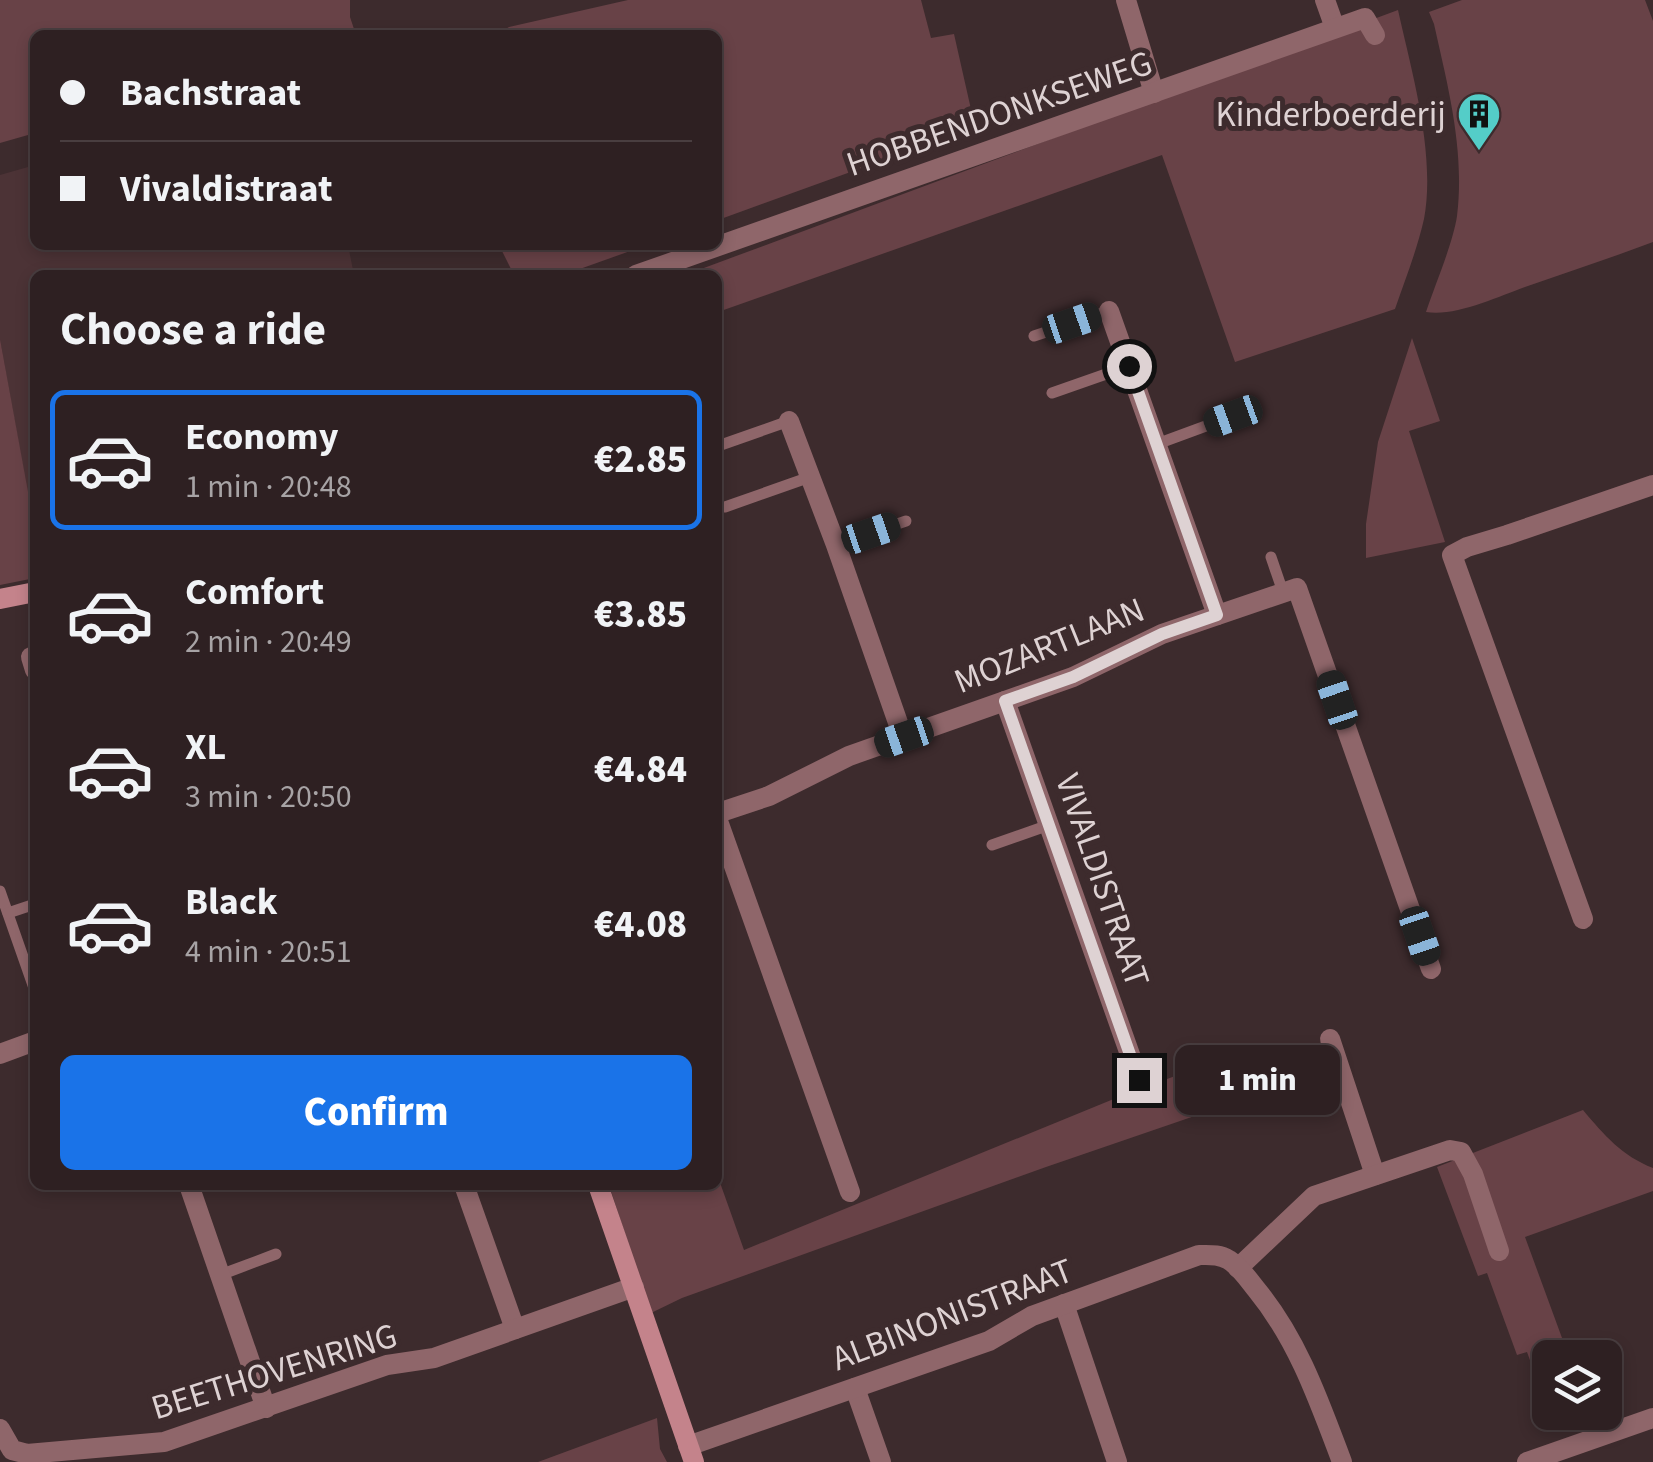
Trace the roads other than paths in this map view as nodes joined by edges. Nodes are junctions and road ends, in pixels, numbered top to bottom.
1 (1126, 0) edge
2 (1325, 0) edge
3 (1335, 28) junction
4 (1375, 34) dead end
5 (1154, 93) junction
6 (722, 245) edge
7 (707, 250) edge
8 (650, 270) edge
9 (1109, 311) joint
10 (1034, 336) dead end
11 (1129, 366) junction
12 (1052, 394) dead end
13 (1233, 416) dead end
14 (790, 422) joint
15 (1157, 444) junction
16 (722, 445) edge
17 (810, 477) junction
18 (1653, 485) edge
19 (725, 507) dead end
20 (906, 520) dead end
21 (836, 545) junction
22 (1271, 556) dead end
23 (1290, 590) junction
24 (30, 593) edge
25 (0, 599) edge
26 (1217, 615) junction
27 (1005, 701) junction
28 (904, 737) junction
29 (722, 815) edge
30 (1049, 825) junction
31 (722, 828) edge
32 (992, 844) dead end
33 (0, 891) edge
34 (30, 906) edge
35 (8, 914) junction
36 (1583, 919) dead end
37 (1431, 969) dead end
38 (30, 978) edge
39 (1330, 1039) dead end
40 (30, 1044) edge
41 (0, 1054) edge
42 (1139, 1080) dead end
43 (1375, 1175) junction
44 (190, 1190) edge
45 (466, 1190) edge
46 (600, 1190) edge
47 (850, 1192) dead end
48 (1499, 1251) dead end
49 (276, 1254) dead end
50 (1238, 1268) junction
51 (220, 1274) junction
52 (634, 1287) junction
53 (1064, 1304) junction
54 (515, 1328) junction
55 (855, 1388) junction
56 (266, 1408) junction
57 (1653, 1418) edge
58 (0, 1428) edge
59 (691, 1454) edge
60 (881, 1462) edge
61 (1117, 1462) edge
62 (1342, 1462) edge
63 (1527, 1462) edge

1 - 5 street
2 - 3 street
3 - 4 street, HOBBENDONKSEWEG
3 - 5 street, HOBBENDONKSEWEG
5 - 6 street, HOBBENDONKSEWEG
7 - 8 street, HOBBENDONKSEWEG
9 - 10 lane
9 - 11 street
11 - 12 lane
11 - 15 street
13 - 15 lane
14 - 16 lane
14 - 17 street
15 - 26 street
17 - 19 lane
17 - 21 street
18 - 36 street
20 - 21 lane
21 - 28 street
22 - 23 lane
23 - 26 street, MOZARTLAAN
23 - 37 street
24 - 25 street
26 - 27 street, MOZARTLAAN
27 - 28 street, MOZARTLAAN
27 - 30 street, VIVALDISTRAAT
28 - 29 street, MOZARTLAAN
30 - 32 lane
30 - 42 street, VIVALDISTRAAT
31 - 47 street
33 - 35 lane
34 - 35 lane
35 - 38 lane
39 - 43 street
40 - 41 street
43 - 48 street
43 - 50 street
44 - 51 street
45 - 54 street
46 - 52 street
49 - 51 lane
50 - 53 street, ALBINONISTRAAT
50 - 62 street
51 - 56 street
52 - 54 street, BEETHOVENRING
52 - 59 street
53 - 55 street, ALBINONISTRAAT
53 - 61 street
54 - 56 street, BEETHOVENRING
55 - 59 street, ALBINONISTRAAT
55 - 60 street
56 - 58 street, BEETHOVENRING
57 - 63 street

